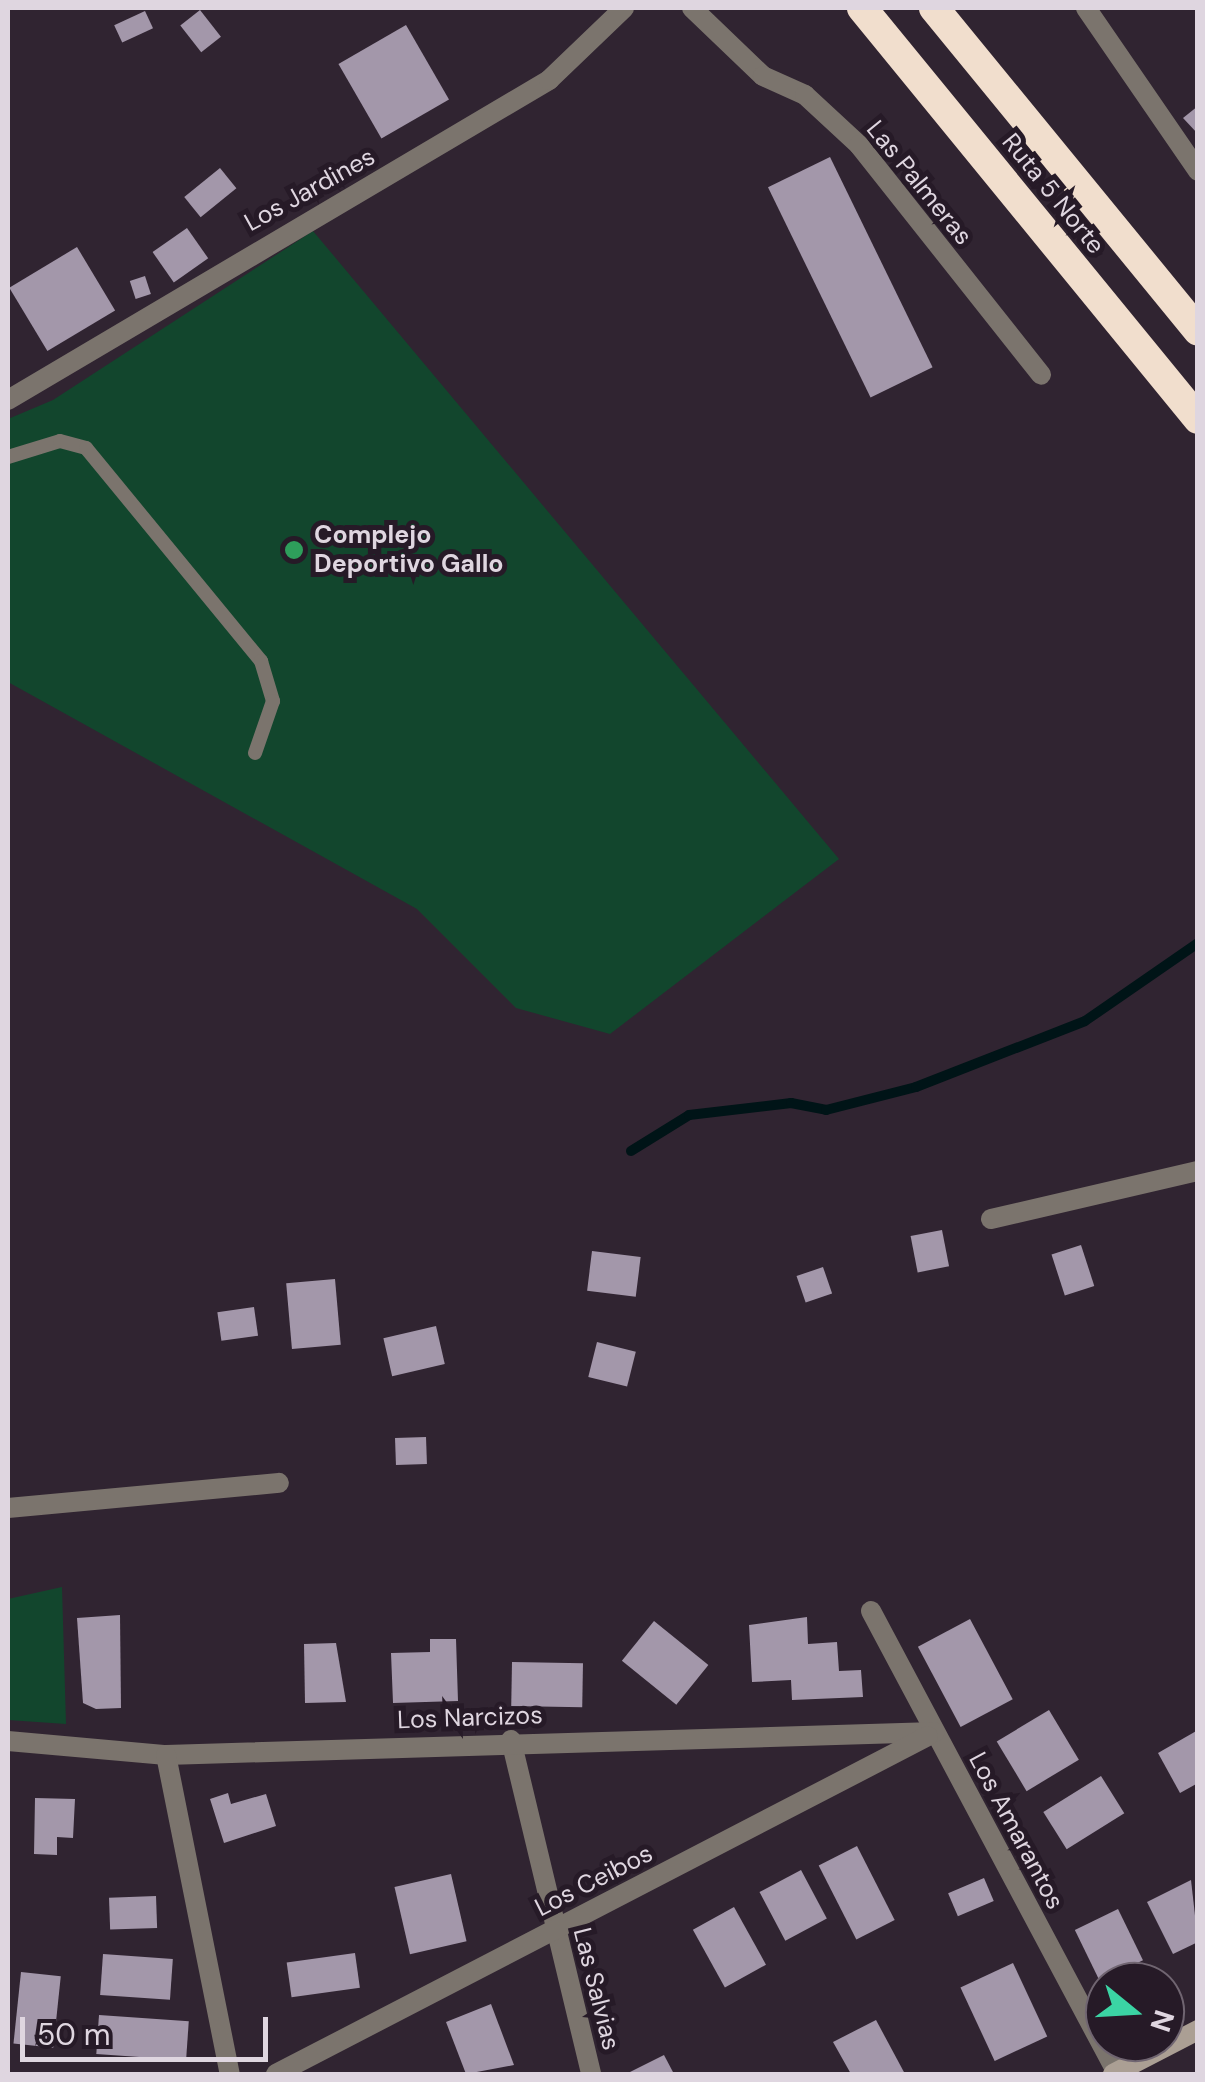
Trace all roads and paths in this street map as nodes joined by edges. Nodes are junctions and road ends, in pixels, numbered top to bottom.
1 (624, 8) edge
2 (692, 8) edge
3 (862, 8) edge
4 (934, 8) edge
5 (1086, 8) edge
6 (1198, 171) edge
7 (1198, 331) edge
8 (1041, 375) dead end
9 (8, 400) edge
10 (1198, 418) edge
11 (8, 457) edge
12 (255, 753) dead end
13 (1198, 1172) edge
14 (992, 1219) dead end
15 (279, 1484) dead end
16 (8, 1508) edge
17 (872, 1612) dead end
18 (935, 1732) junction
19 (8, 1740) edge
20 (510, 1740) junction
21 (166, 1756) junction
22 (556, 1930) junction
23 (1198, 2030) edge
24 (230, 2074) edge
25 (276, 2074) edge
26 (590, 2074) edge
27 (1115, 2074) edge

1 - 9 street, Los Jardines
2 - 8 street, Las Palmeras
3 - 10 highway, Ruta 5 Norte
4 - 7 highway, Ruta 5 Norte
5 - 6 street
11 - 12 lane
13 - 14 street
15 - 16 street
17 - 18 street, Los Amarantos
18 - 20 street, Los Narcizos
18 - 22 street, Los Ceibos
18 - 27 street, Los Amarantos
19 - 21 street, Los Narcizos
20 - 21 street, Los Narcizos
20 - 22 street, Las Salvias
21 - 24 street
22 - 25 street, Los Ceibos
22 - 26 street, Las Salvias
23 - 27 street

